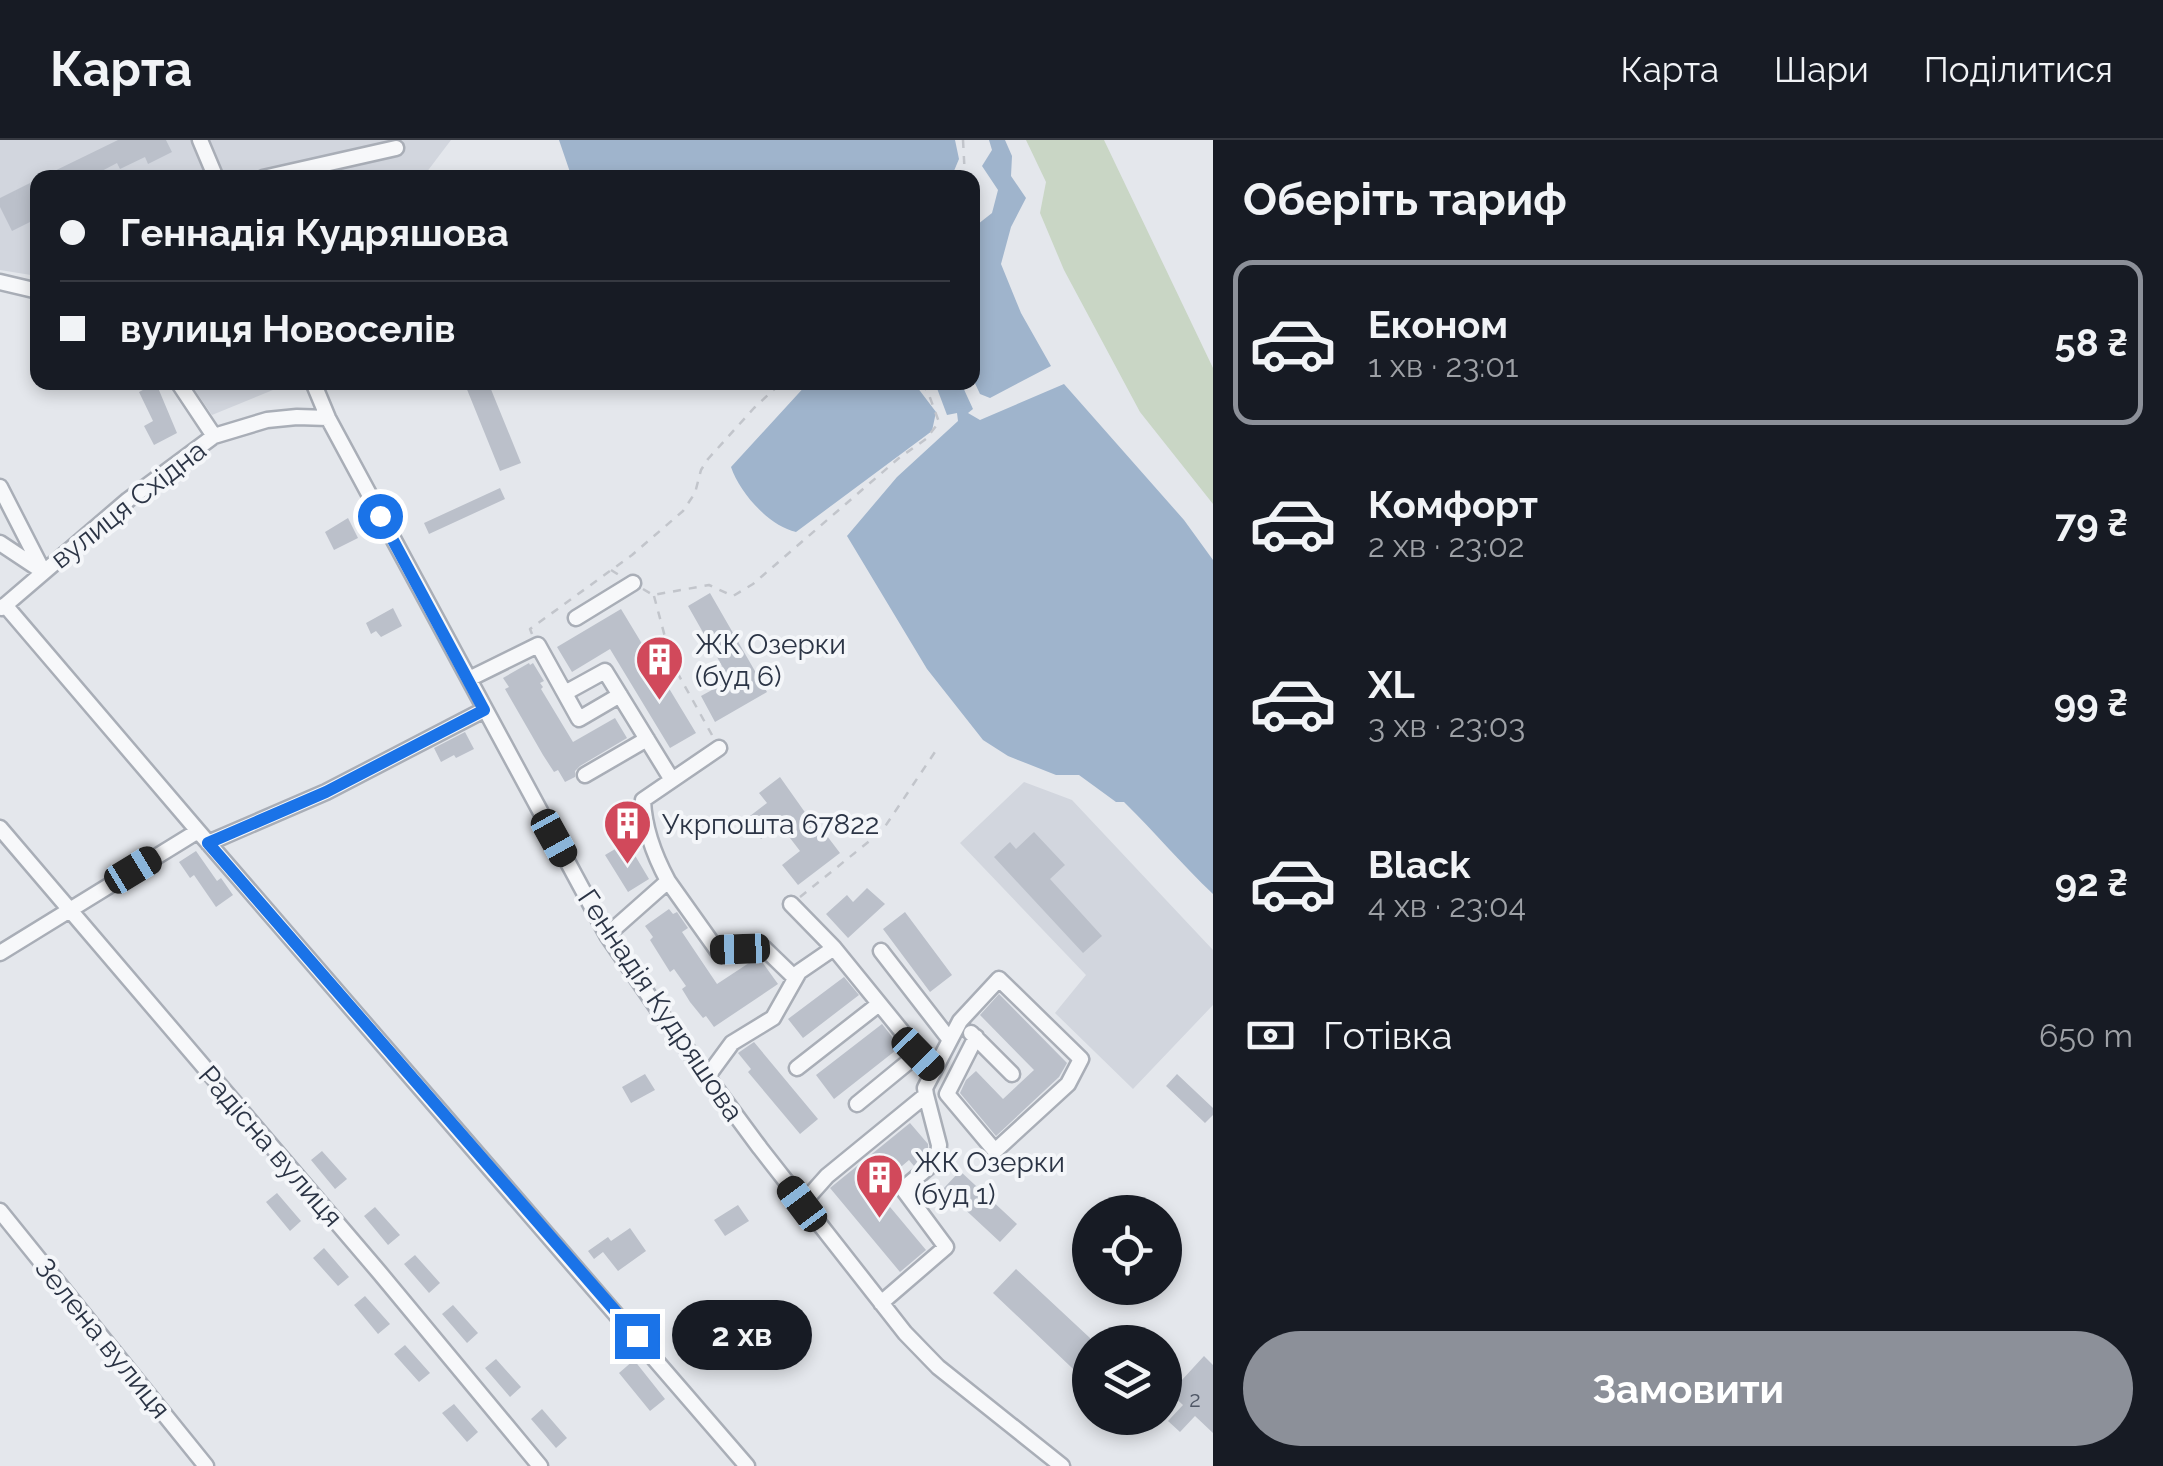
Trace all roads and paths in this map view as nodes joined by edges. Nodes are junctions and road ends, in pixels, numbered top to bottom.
1 (200, 140) edge
2 (963, 140) edge
3 (396, 148) dead end
4 (213, 170) edge
5 (298, 170) edge
6 (964, 170) edge
7 (0, 282) edge
8 (30, 288) edge
9 (183, 390) edge
10 (316, 390) edge
11 (773, 390) edge
12 (926, 390) edge
13 (328, 418) junction
14 (214, 436) junction
15 (0, 488) edge
16 (0, 543) edge
17 (611, 570) junction
18 (43, 571) junction
19 (634, 583) junction
20 (654, 594) junction
21 (3, 607) edge
22 (576, 618) dead end
23 (538, 645) junction
24 (469, 678) junction
25 (565, 694) junction
26 (620, 695) junction
27 (484, 710) junction
28 (647, 739) junction
29 (719, 748) joint
30 (937, 749) dead end
31 (584, 775) dead end
32 (672, 780) junction
33 (0, 828) edge
34 (198, 831) junction
35 (208, 843) junction
36 (668, 880) junction
37 (791, 904) joint
38 (68, 910) junction
39 (607, 935) junction
40 (834, 948) junction
41 (881, 951) dead end
42 (0, 953) edge
43 (795, 978) junction
44 (879, 1004) junction
45 (960, 1021) junction
46 (976, 1037) junction
47 (950, 1040) junction
48 (918, 1054) junction
49 (797, 1068) dead end
50 (934, 1071) junction
51 (1012, 1074) dead end
52 (706, 1077) junction
53 (926, 1095) junction
54 (857, 1104) dead end
55 (802, 1204) junction
56 (0, 1211) edge
57 (881, 1304) junction
58 (206, 1466) edge
59 (540, 1466) edge
60 (748, 1466) edge
61 (1062, 1466) edge

1 - 4 street
2 - 6 path
3 - 5 street
7 - 8 street
9 - 14 street
10 - 13 street, Геннадія Кудряшова
11 - 17 path
12 - 20 path
13 - 14 street, вулиця Східна
13 - 24 street, Геннадія Кудряшова
14 - 18 street, вулиця Східна
15 - 18 street
16 - 18 street
17 - 19 path
17 - 23 path
18 - 21 street, вулиця Східна
19 - 20 path
19 - 22 street
20 - 29 path
21 - 34 street
23 - 24 street
23 - 25 street
24 - 27 street, Геннадія Кудряшова
25 - 26 street
25 - 26 street
26 - 28 street
27 - 35 street
27 - 39 street, Геннадія Кудряшова
28 - 31 street
28 - 32 street
29 - 32 street
30 - 37 path
32 - 36 street
33 - 38 street, Радісна вулиця
34 - 35 street
34 - 38 street
35 - 60 street
36 - 39 street
36 - 43 street
37 - 40 street
38 - 42 street
38 - 59 street, Радісна вулиця
39 - 52 street, Геннадія Кудряшова
40 - 43 street
40 - 44 street
41 - 47 street
43 - 52 street
44 - 48 street
44 - 49 street
45 - 46 street
45 - 46 street
45 - 47 street
46 - 51 street
47 - 50 street
48 - 50 street
48 - 54 street
50 - 53 street
52 - 55 street, Геннадія Кудряшова
53 - 55 street
53 - 57 street
55 - 57 street, Геннадія Кудряшова
56 - 58 street, Зелена вулиця
57 - 61 street, Геннадія Кудряшова

